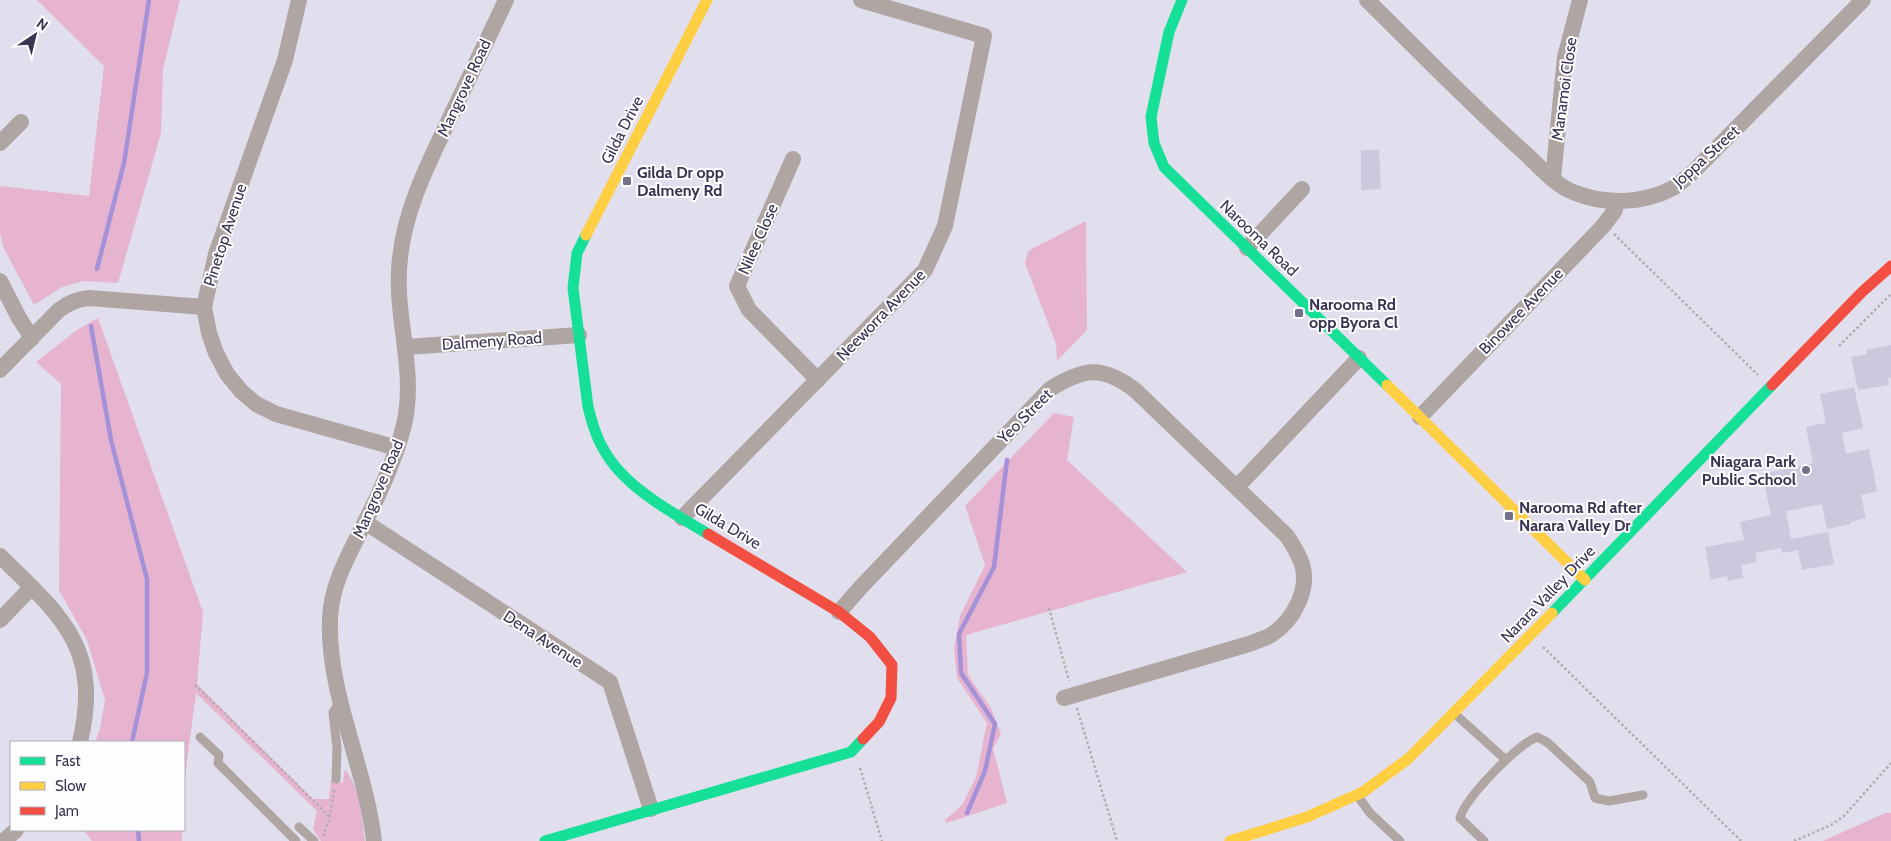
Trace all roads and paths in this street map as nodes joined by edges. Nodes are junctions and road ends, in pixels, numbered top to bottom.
1 (299, 0) edge
2 (506, 0) edge
3 (707, 0) edge
4 (861, 0) edge
5 (1182, 0) edge
6 (1367, 0) edge
7 (1580, 0) edge
8 (1864, 0) edge
9 (21, 122) dead end
10 (0, 143) edge
11 (793, 159) dead end
12 (1553, 178) junction
13 (1302, 189) dead end
14 (1616, 201) junction
15 (1604, 224) junction
16 (1247, 248) junction
17 (1891, 266) edge
18 (0, 281) edge
19 (204, 307) junction
20 (579, 335) junction
21 (32, 338) junction
22 (406, 347) junction
23 (1359, 358) junction
24 (0, 370) edge
25 (1759, 376) dead end
26 (818, 380) junction
27 (1420, 417) junction
28 (397, 448) junction
29 (1236, 487) junction
30 (682, 518) junction
31 (365, 522) junction
32 (0, 556) edge
33 (1585, 580) junction
34 (32, 587) junction
35 (1048, 608) dead end
36 (839, 612) junction
37 (0, 620) edge
38 (1531, 636) junction
39 (195, 685) dead end
40 (1069, 696) junction
41 (341, 699) junction
42 (1455, 714) junction
43 (200, 737) dead end
44 (80, 741) edge
45 (854, 749) junction
46 (1506, 760) junction
47 (1891, 763) edge
48 (336, 779) joint
49 (1357, 795) junction
50 (1643, 795) dead end
51 (651, 808) junction
52 (330, 817) junction
53 (300, 827) dead end
54 (15, 831) edge
55 (4, 841) edge
56 (296, 841) edge
57 (314, 841) edge
58 (321, 841) edge
59 (374, 841) edge
60 (545, 841) edge
61 (882, 841) edge
62 (1117, 841) edge
63 (1230, 841) edge
64 (1400, 841) edge
65 (1484, 841) edge
66 (1741, 841) edge
67 (1794, 841) edge

1 - 19 street, Pinetop Avenue
2 - 22 street, Mangrove Road
3 - 20 street, Gilda Drive
4 - 26 street, Neeworra Avenue
5 - 16 street, Narooma Road
6 - 12 street, Joppa Street
7 - 12 street, Manamoi Close
8 - 14 street, Joppa Street
9 - 10 street
11 - 26 street, Nilee Close
12 - 14 street, Joppa Street
13 - 16 street
14 - 15 street, Binowee Avenue
15 - 25 path
15 - 27 street, Binowee Avenue
16 - 23 street, Narooma Road
17 - 33 street, Narara Valley Drive
18 - 21 street
19 - 21 street
19 - 28 street, Pinetop Avenue
20 - 22 street, Dalmeny Road
20 - 30 street, Gilda Drive
21 - 24 street
22 - 28 street, Mangrove Road
23 - 27 street, Narooma Road
23 - 29 street
26 - 30 street, Neeworra Avenue
27 - 33 street, Narooma Road
28 - 31 street, Mangrove Road
29 - 36 street, Yeo Street
29 - 40 street, Yeo Street
30 - 36 street, Gilda Drive
31 - 41 street, Mangrove Road
31 - 51 street, Dena Avenue
32 - 34 street
33 - 38 street, Narara Valley Drive
34 - 37 street
34 - 44 street
35 - 40 path
36 - 45 street, Gilda Drive
38 - 42 street, Narara Valley Drive
38 - 66 path
39 - 52 path
40 - 62 path
41 - 48 lane
41 - 59 street, Mangrove Road
42 - 46 lane
42 - 49 street, Narara Valley Drive
43 - 56 lane
45 - 51 street, Gilda Drive
45 - 61 path
46 - 50 lane
46 - 65 lane
47 - 67 path
48 - 52 path
49 - 63 street, Narara Valley Drive
49 - 64 lane
51 - 60 street, Gilda Drive
52 - 58 path
53 - 57 lane
54 - 55 street

